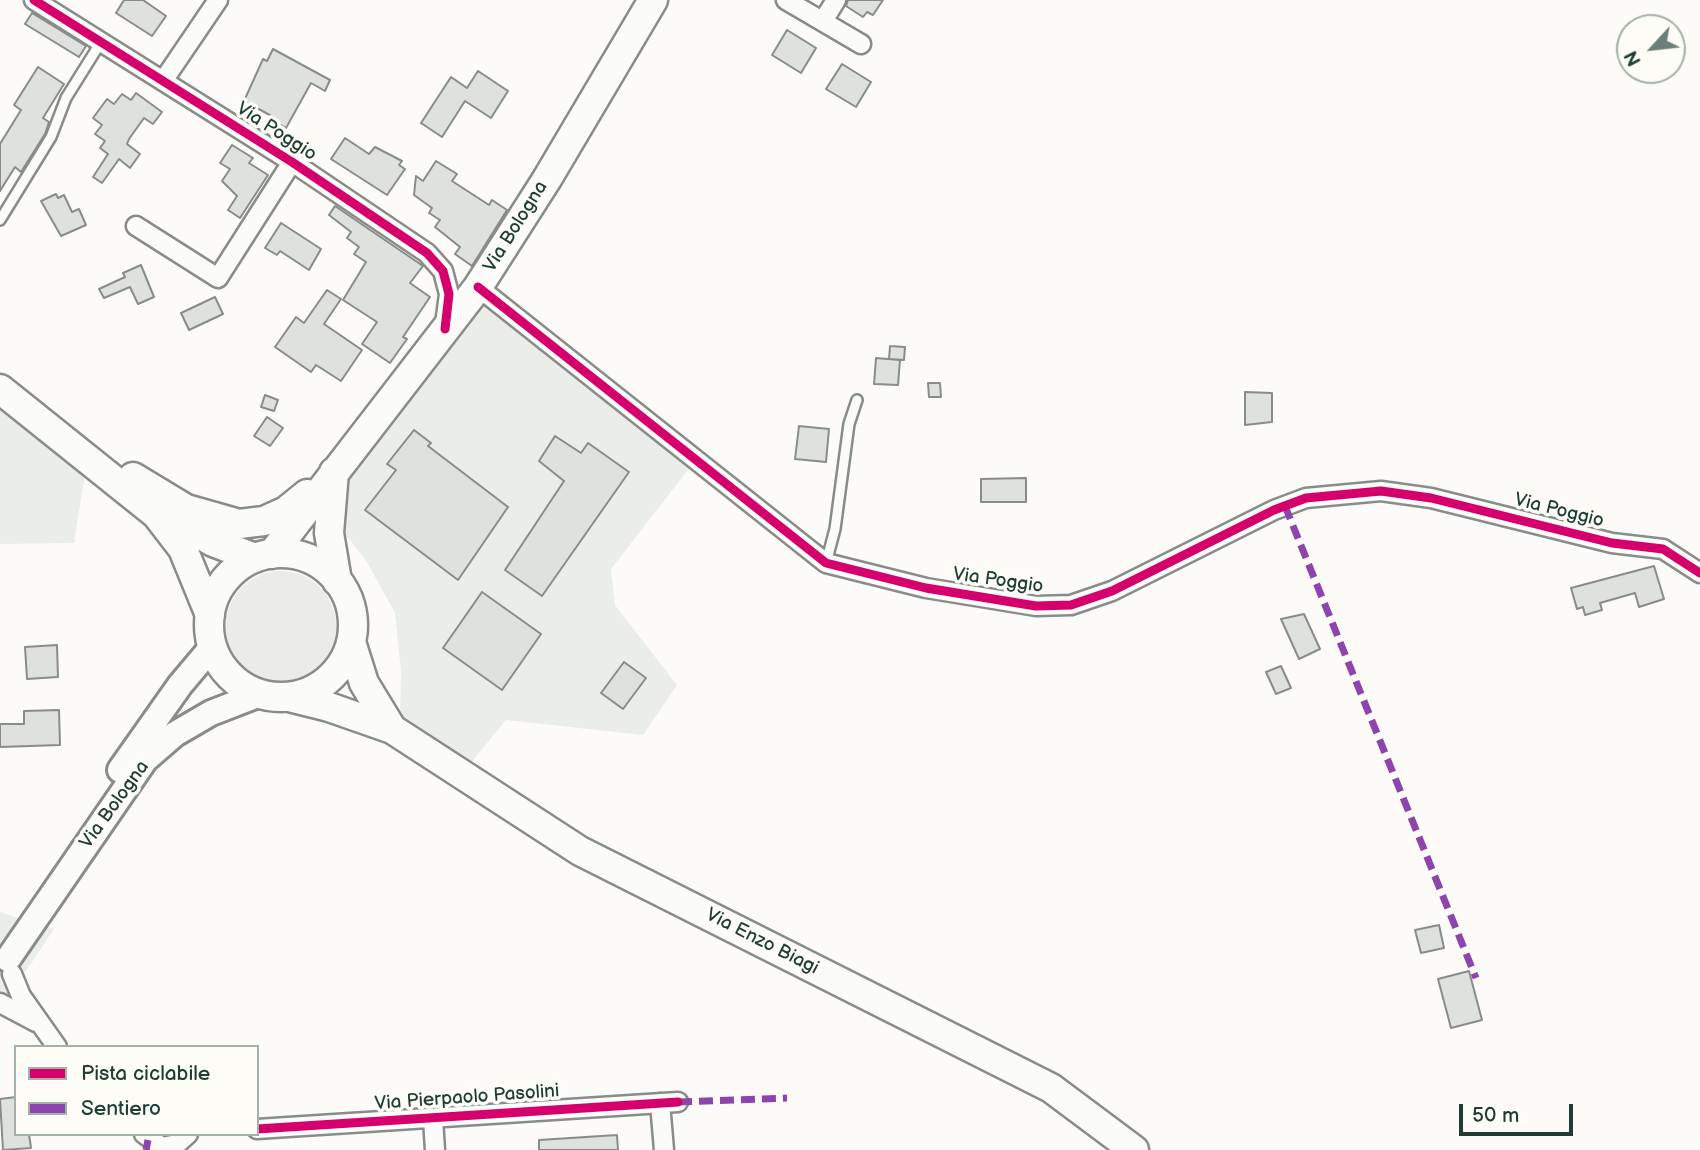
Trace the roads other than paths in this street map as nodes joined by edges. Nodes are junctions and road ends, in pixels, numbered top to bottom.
1 (34, 0) edge
2 (218, 0) edge
3 (653, 0) edge
4 (786, 0) edge
5 (836, 0) edge
6 (823, 21) junction
7 (101, 42) junction
8 (861, 44) dead end
9 (163, 81) junction
10 (292, 162) junction
11 (0, 220) edge
12 (135, 226) dead end
13 (478, 287) junction
14 (445, 329) junction
15 (0, 389) edge
16 (857, 400) dead end
17 (57, 434) junction
18 (90, 459) junction
19 (334, 472) junction
20 (264, 556) junction
21 (826, 563) junction
22 (1700, 573) edge
23 (337, 581) junction
24 (210, 615) junction
25 (351, 642) junction
26 (212, 648) junction
27 (260, 694) junction
28 (289, 697) junction
29 (392, 729) junction
30 (5, 956) edge
31 (0, 995) edge
32 (0, 1003) edge
33 (42, 1026) junction
34 (56, 1045) edge
35 (433, 1119) junction
36 (259, 1129) edge
37 (147, 1136) edge
38 (186, 1136) edge
39 (435, 1150) edge
40 (664, 1150) edge
41 (1134, 1150) edge

1 - 7 street, Via Poggio
2 - 9 street
3 - 13 main road, Via Bologna
4 - 6 street
5 - 6 street
6 - 8 street
7 - 9 street, Via Poggio
7 - 11 lane
9 - 10 street, Via Poggio
10 - 12 street
10 - 14 street, Via Poggio
13 - 14 main road, Via Bologna
13 - 21 street, Via Poggio
14 - 19 main road, Via Bologna
15 - 17 main road
16 - 21 lane
17 - 18 main road
17 - 19 main road
18 - 20 main road
18 - 24 main road
19 - 20 main road, Via Bologna
19 - 23 main road
20 - 23 main road
20 - 24 main road, Via Bologna
21 - 22 street, Via Poggio
23 - 25 main road
24 - 26 main road, Via Bologna
25 - 28 main road, Via Bologna
25 - 29 main road, Via Enzo Biagi
26 - 27 main road, Via Bologna
26 - 30 main road, Via Bologna
27 - 28 main road, Via Bologna
27 - 30 main road, Via Bologna
28 - 29 main road, Via Enzo Biagi
29 - 41 main road, Via Enzo Biagi
30 - 31 street, Via Bologna
30 - 33 street
32 - 33 street
33 - 34 street
35 - 36 street, Via Pierpaolo Pasolini
35 - 39 street
35 - 40 street, Via Pierpaolo Pasolini
37 - 38 street

